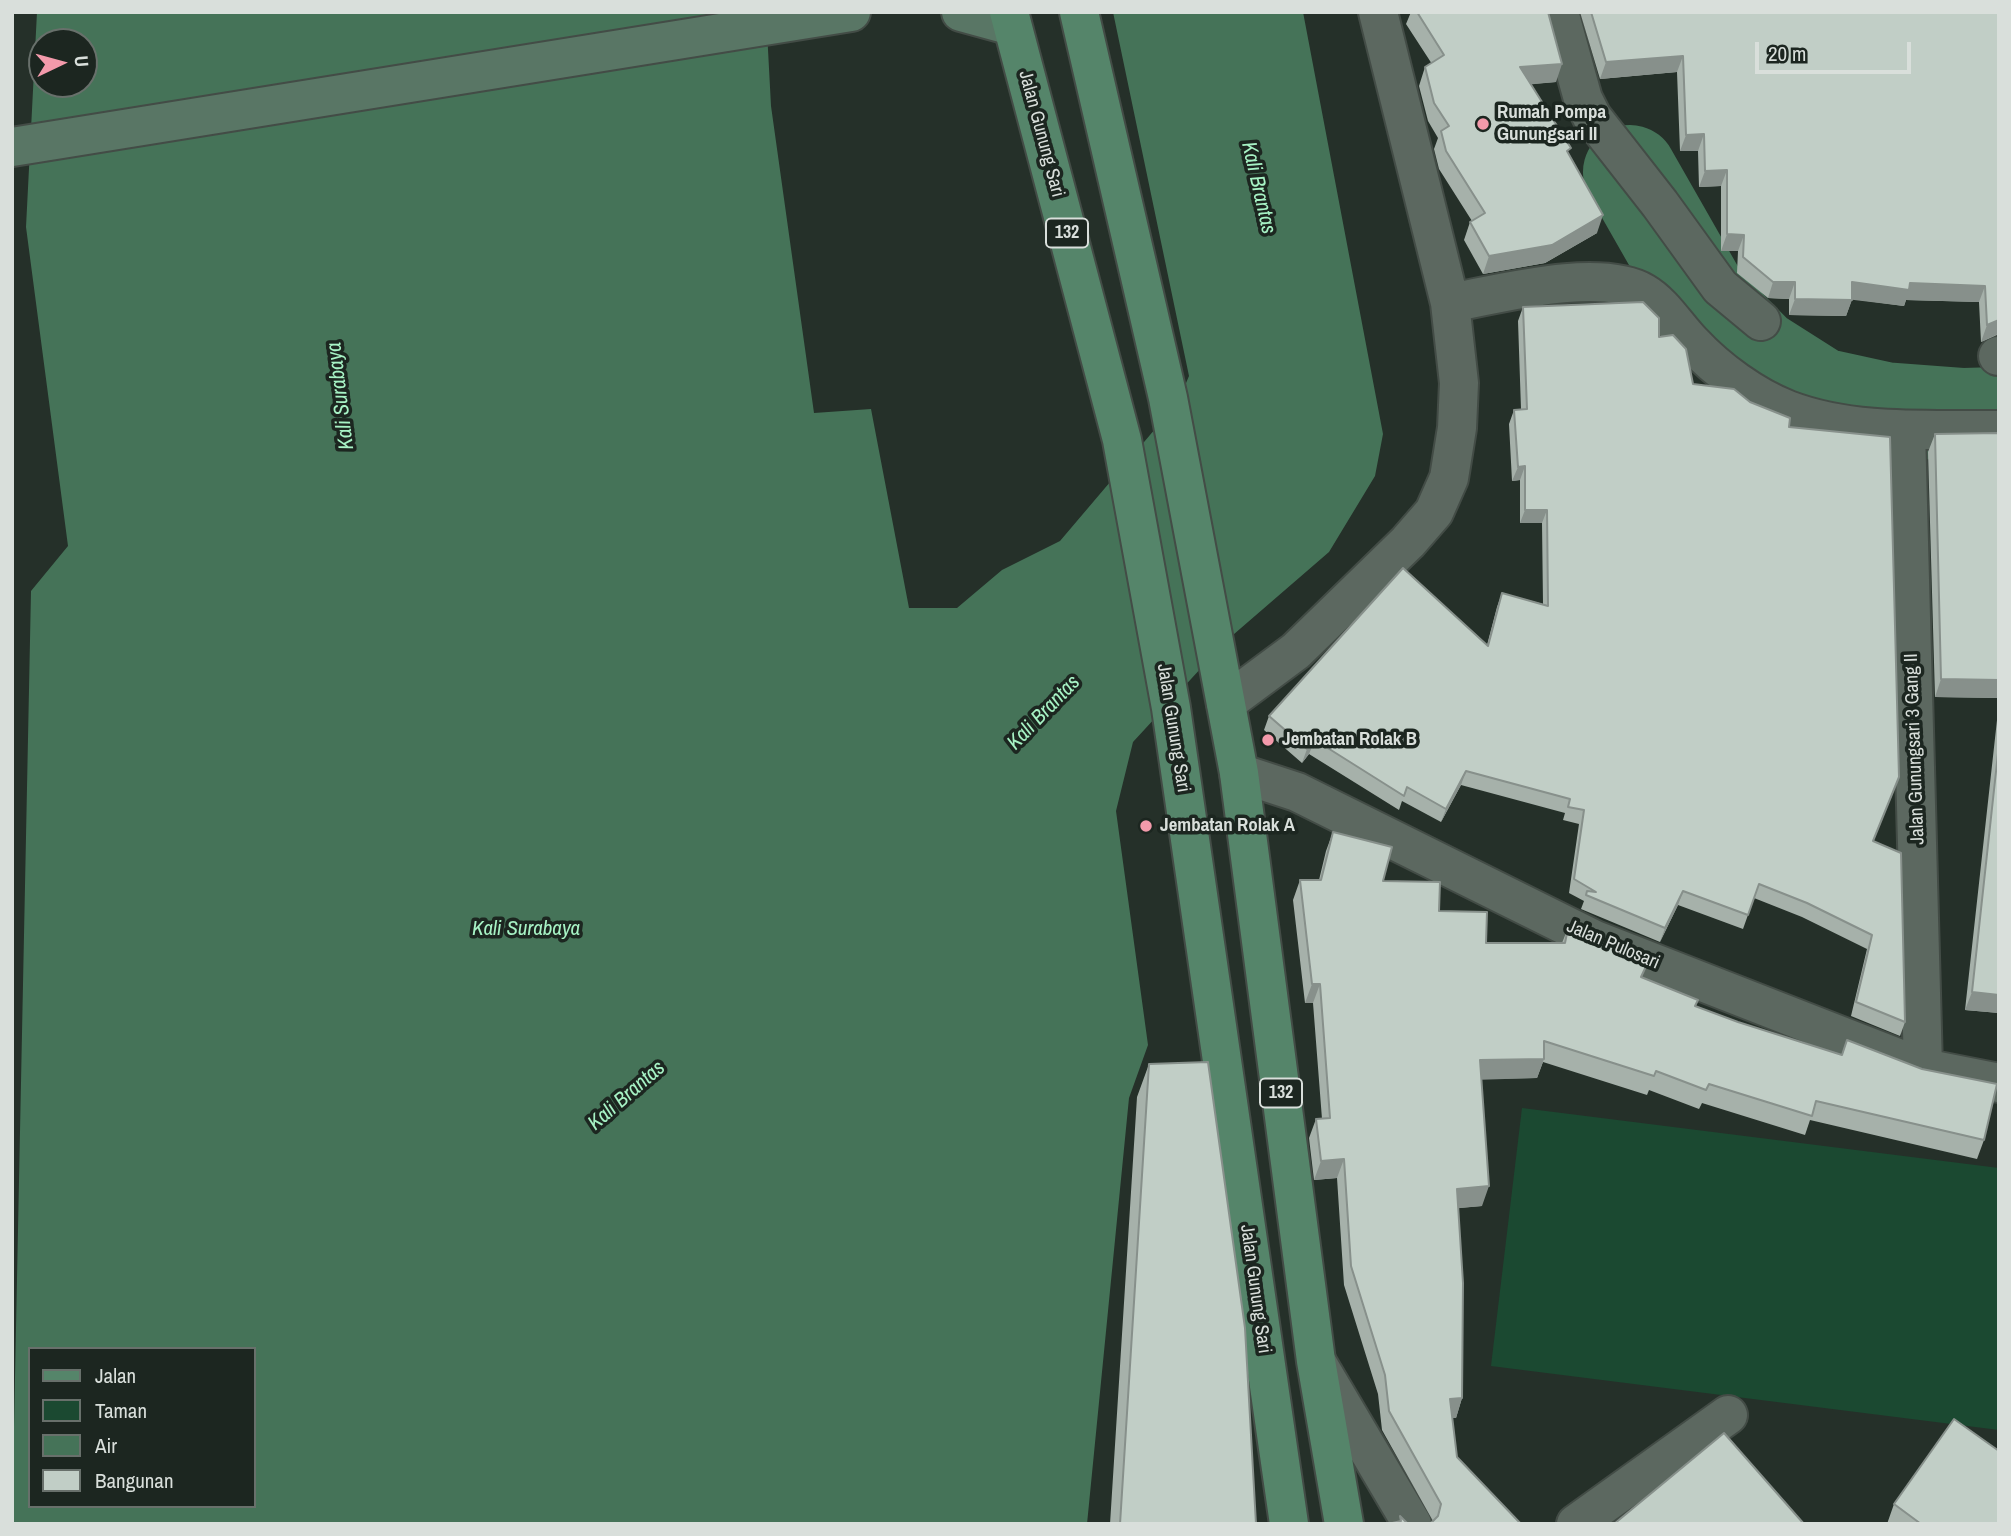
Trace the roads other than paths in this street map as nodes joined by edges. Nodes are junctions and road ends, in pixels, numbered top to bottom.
1 (851, 12) edge
2 (961, 12) edge
3 (1079, 12) edge
4 (1378, 12) edge
5 (1559, 12) edge
6 (1011, 19) edge
7 (12, 147) edge
8 (1450, 303) junction
9 (1698, 344) junction
10 (1906, 430) junction
11 (1999, 430) edge
12 (1226, 703) junction
13 (1239, 773) junction
14 (1923, 1068) junction
15 (1999, 1083) edge
16 (1316, 1361) junction
17 (1728, 1415) dead end
18 (1596, 1518) edge
19 (1289, 1524) edge
20 (1344, 1524) edge
21 (1412, 1524) edge

1 - 7 street
2 - 6 street
3 - 12 main road, 132
4 - 8 street
5 - 9 street
6 - 19 main road, Jalan Gunung Sari / 132
8 - 9 street
8 - 12 street
9 - 10 street
10 - 11 street
10 - 14 street, Jalan Gunungsari 3 Gang II
12 - 13 main road, 132
13 - 14 street, Jalan Pulosari
13 - 16 main road, 132
14 - 15 street, Jalan Pulosari
16 - 20 main road, 132
16 - 21 street
17 - 18 street

